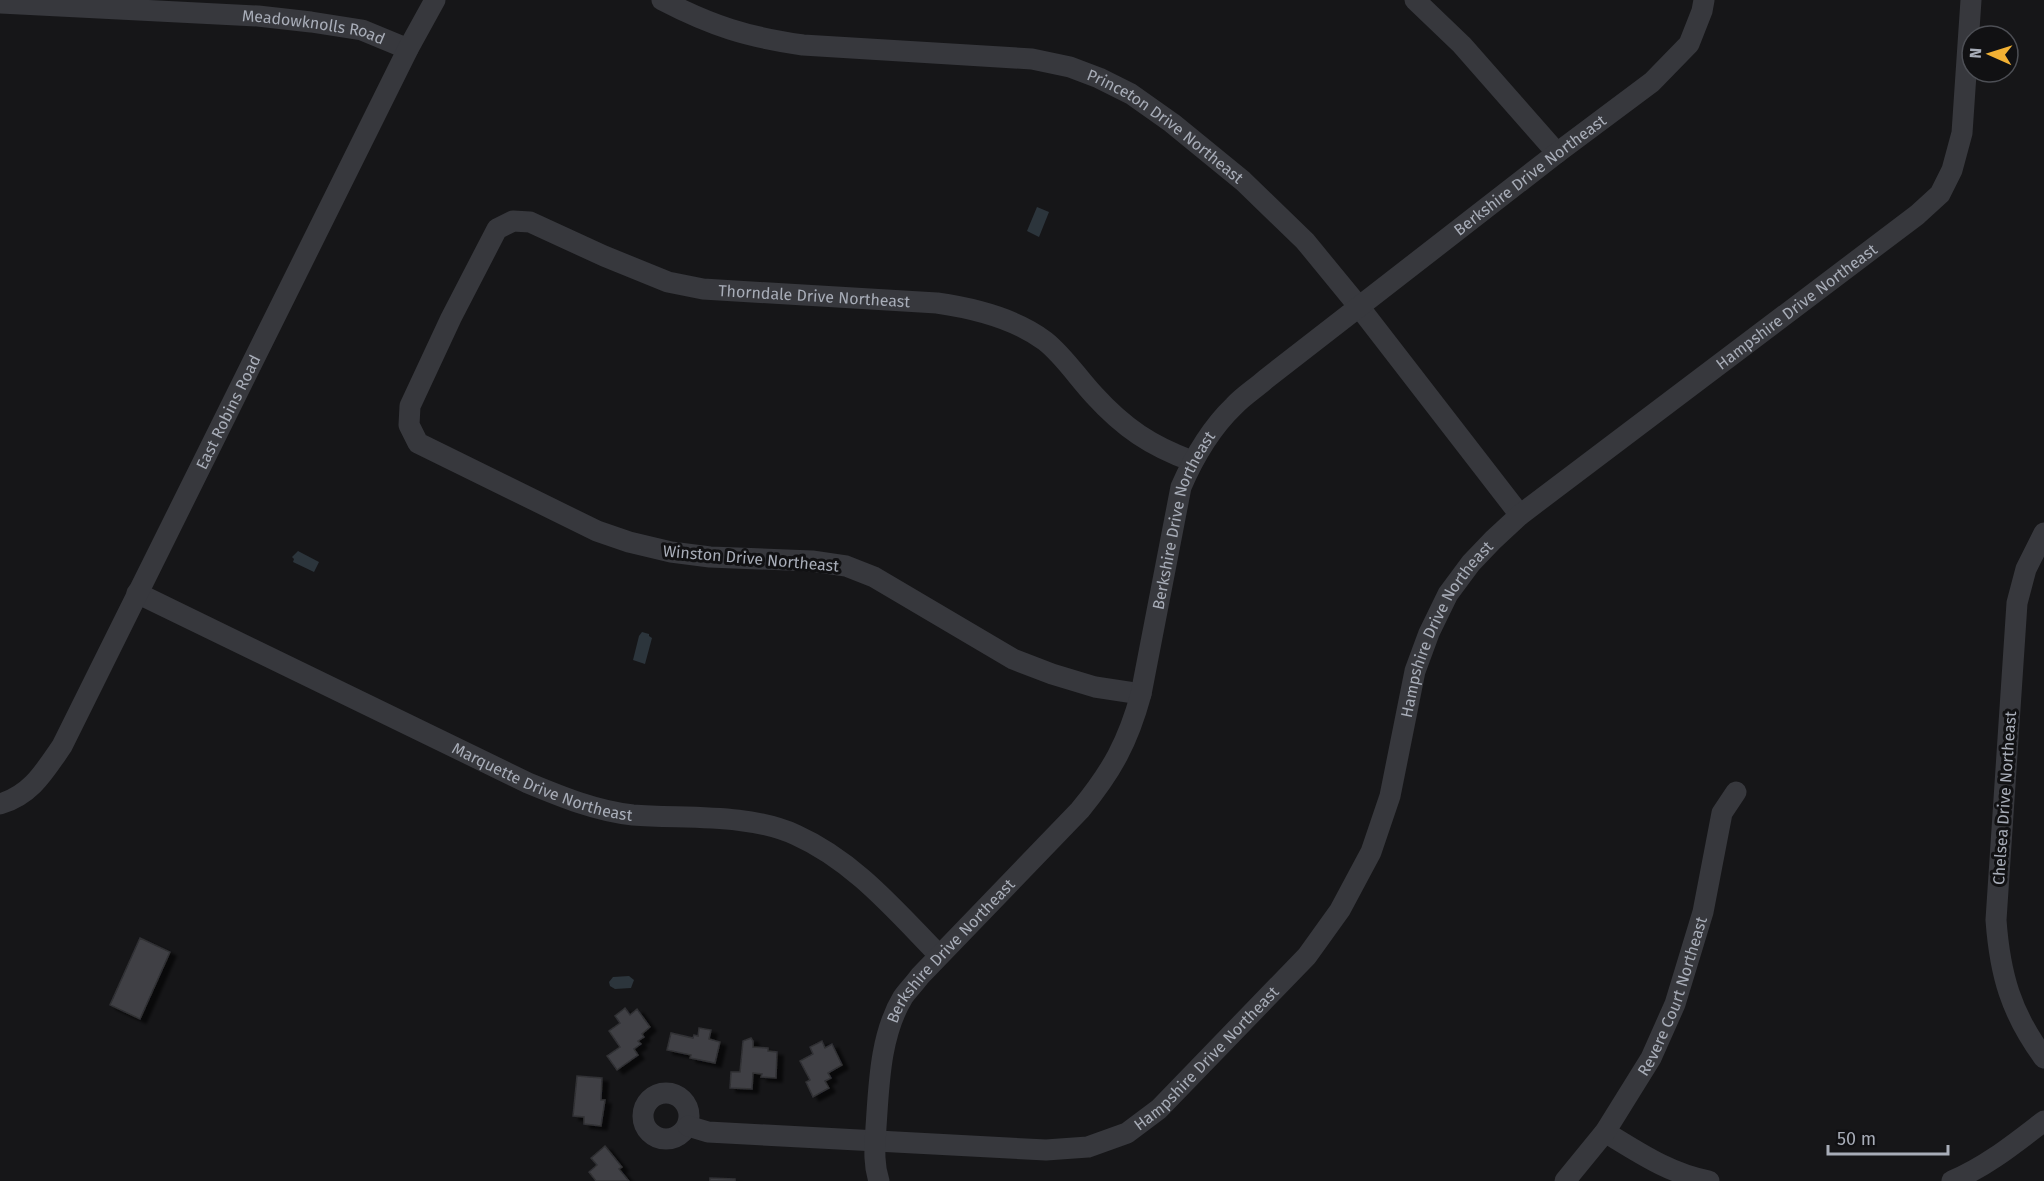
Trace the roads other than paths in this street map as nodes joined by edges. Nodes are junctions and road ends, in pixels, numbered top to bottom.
1 (435, 0) edge
2 (662, 0) edge
3 (1414, 0) edge
4 (1704, 0) edge
5 (1971, 0) edge
6 (0, 3) edge
7 (408, 49) junction
8 (1557, 153) junction
9 (1360, 308) junction
10 (451, 318) joint
11 (1192, 461) junction
12 (1520, 515) junction
13 (2044, 533) edge
14 (136, 593) junction
15 (1141, 694) junction
16 (1736, 792) dead end
17 (0, 804) edge
18 (939, 955) junction
19 (2044, 1058) edge
20 (2044, 1121) edge
21 (688, 1126) dead end
22 (1605, 1132) junction
23 (876, 1140) junction
24 (873, 1176) edge
25 (1565, 1181) edge
26 (1708, 1181) edge
27 (1952, 1181) edge

1 - 7 street, East Robins Road
2 - 9 street, Princeton Drive Northeast
3 - 8 street
4 - 8 street, Berkshire Drive Northeast
5 - 12 street, Hampshire Drive Northeast
6 - 7 street, Meadowknolls Road
7 - 14 street, East Robins Road
8 - 9 street, Berkshire Drive Northeast
9 - 11 street, Berkshire Drive Northeast
9 - 12 street, Princeton Drive Northeast
10 - 11 street, Thorndale Drive Northeast
10 - 15 street, Winston Drive Northeast
11 - 15 street, Berkshire Drive Northeast
12 - 23 street, Hampshire Drive Northeast
13 - 19 street, Chelsea Drive Northeast
14 - 17 street, East Robins Road
14 - 18 street, Marquette Drive Northeast
15 - 18 street, Berkshire Drive Northeast
16 - 22 street, Revere Court Northeast
18 - 23 street, Berkshire Drive Northeast
20 - 27 street
21 - 23 street, Hampshire Drive Northeast
22 - 25 street, Revere Court Northeast
22 - 26 street
23 - 24 street, Berkshire Drive Northeast

